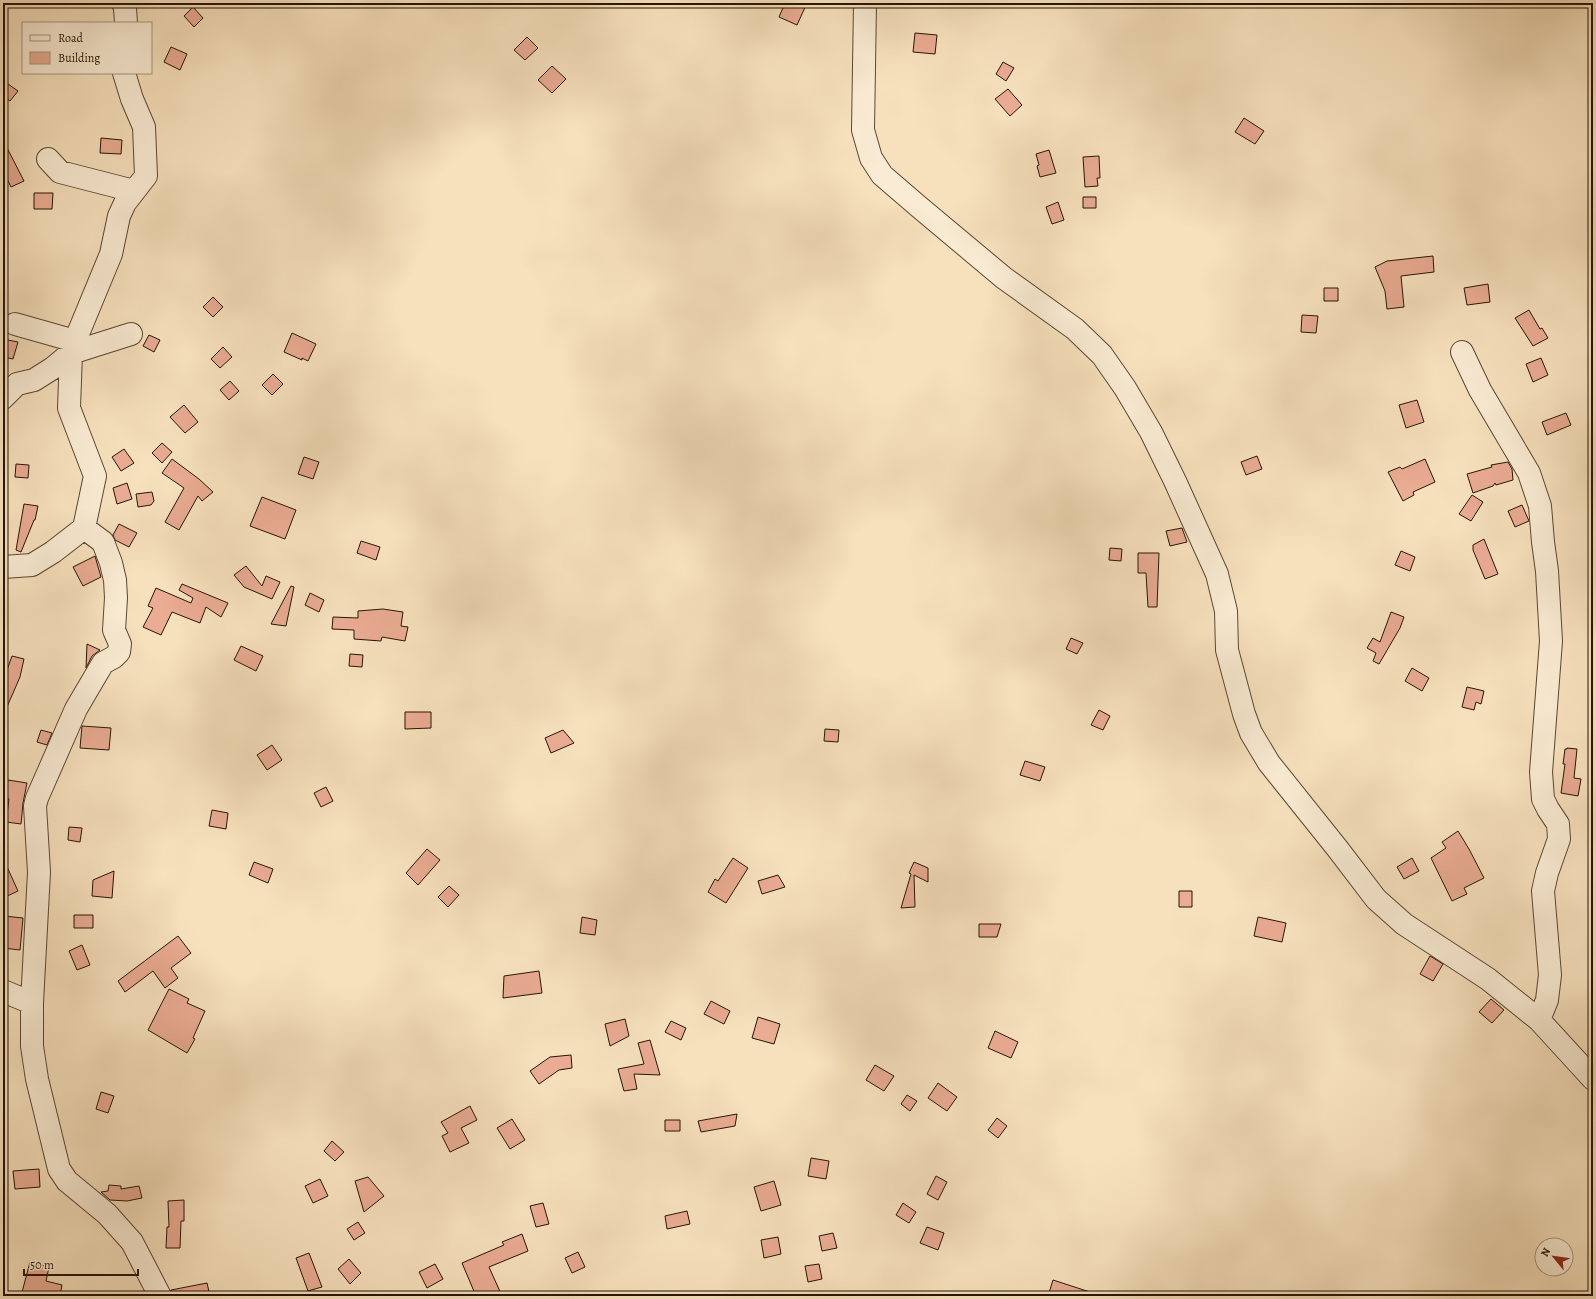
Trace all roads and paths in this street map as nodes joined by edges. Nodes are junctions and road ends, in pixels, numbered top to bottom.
1 (123, 3) edge
2 (865, 3) edge
3 (126, 22) edge
4 (124, 74) edge
5 (48, 159) dead end
6 (134, 191) junction
7 (15, 324) dead end
8 (131, 334) dead end
9 (73, 347) junction
10 (1462, 352) dead end
11 (3, 398) edge
12 (84, 528) junction
13 (3, 568) edge
14 (3, 991) edge
15 (32, 1003) junction
16 (1539, 1020) junction
17 (1593, 1079) edge
18 (160, 1296) edge

1 - 3 street
2 - 16 street
4 - 6 street
5 - 6 street
6 - 9 street
7 - 9 street
8 - 9 street
9 - 11 street
9 - 12 street
10 - 16 street
12 - 13 street
12 - 15 street
14 - 15 street
15 - 18 street
16 - 17 street

